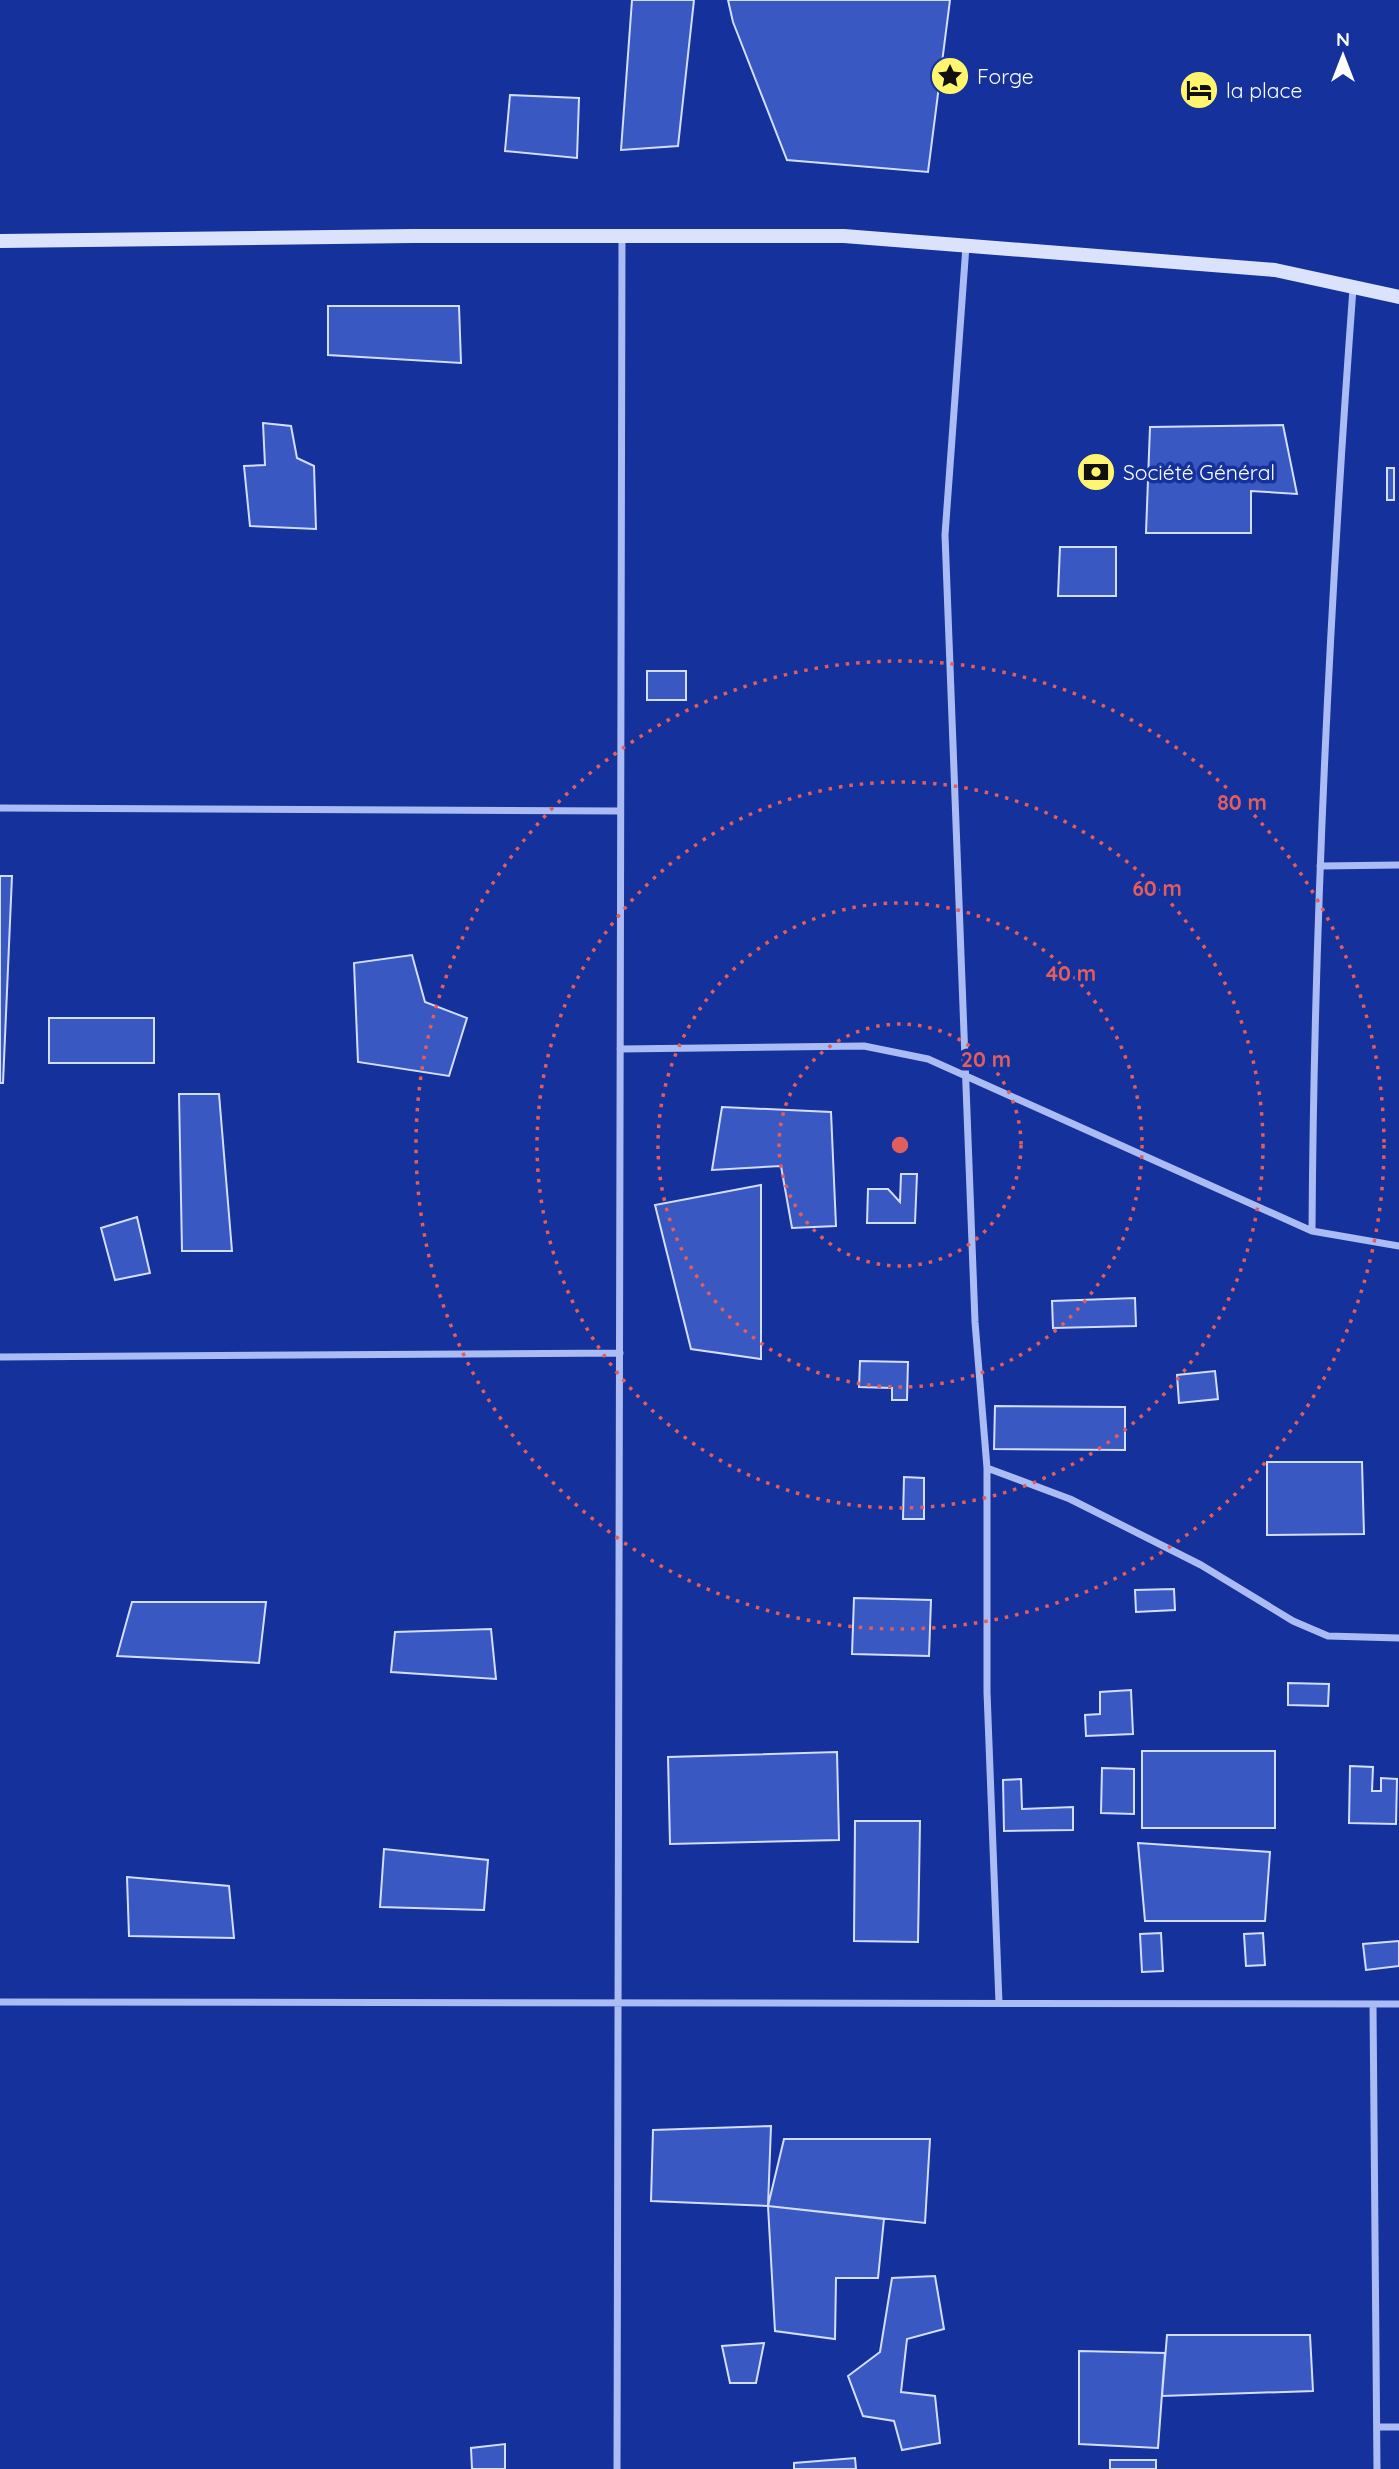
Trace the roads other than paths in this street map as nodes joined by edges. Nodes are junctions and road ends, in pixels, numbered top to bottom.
1 (622, 236) junction
2 (0, 241) edge
3 (966, 245) junction
4 (1353, 287) junction
5 (1399, 297) edge
6 (0, 808) edge
7 (620, 811) junction
8 (1399, 865) edge
9 (1320, 866) junction
10 (620, 1048) junction
11 (968, 1079) junction
12 (1312, 1231) junction
13 (1399, 1246) edge
14 (620, 1353) junction
15 (0, 1357) edge
16 (988, 1468) junction
17 (1399, 1638) edge
18 (0, 2002) edge
19 (618, 2002) junction
20 (999, 2003) junction
21 (1373, 2004) junction
22 (1399, 2004) edge
23 (1377, 2427) junction
24 (1399, 2427) edge
25 (617, 2469) edge
26 (1377, 2469) edge

1 - 2 street
1 - 3 street
1 - 7 street
3 - 4 street
3 - 11 street
4 - 5 street
4 - 9 street
6 - 7 street
7 - 10 street
8 - 9 street
9 - 12 street
10 - 11 street
10 - 14 street
11 - 12 street
11 - 16 street
12 - 13 street
14 - 15 street
14 - 19 street
16 - 17 street
16 - 20 street
18 - 19 street
19 - 20 street
19 - 25 street
20 - 21 street
21 - 22 street
21 - 23 street
23 - 24 street
23 - 26 street

